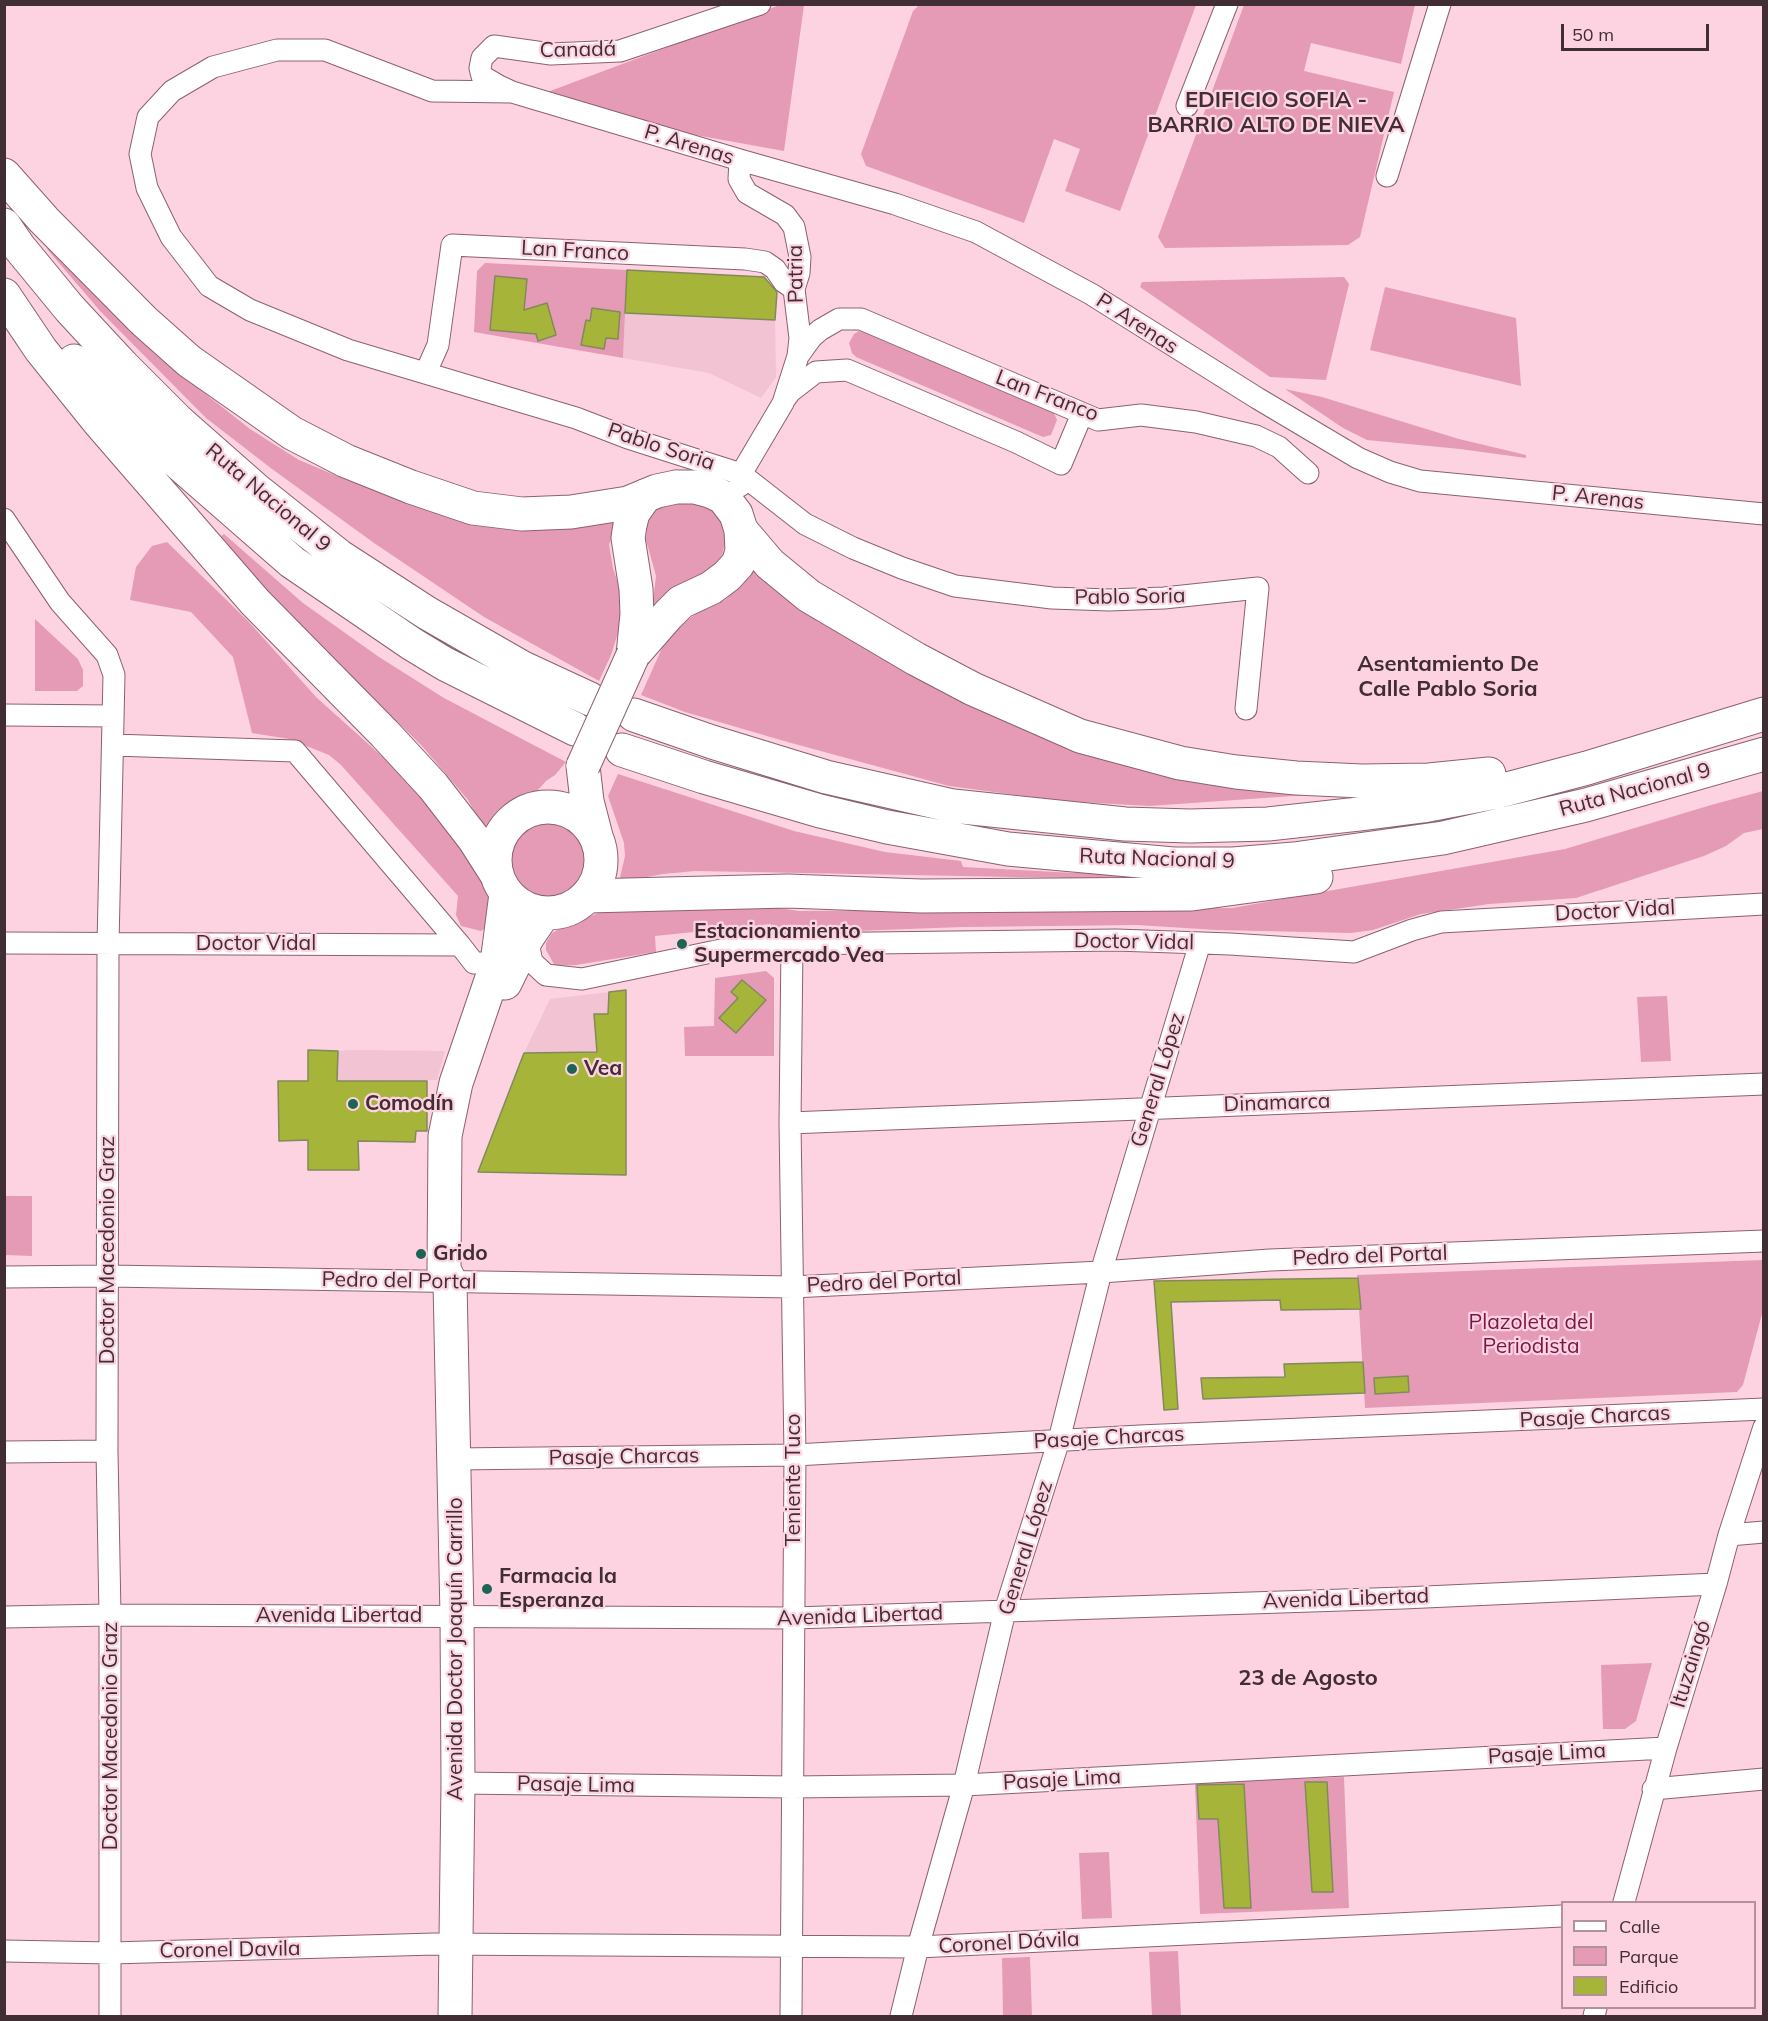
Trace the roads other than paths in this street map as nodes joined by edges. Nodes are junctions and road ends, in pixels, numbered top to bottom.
1 (760, 4) edge
2 (1227, 4) edge
3 (1440, 4) edge
4 (512, 92) junction
5 (1187, 106) dead end
6 (740, 160) junction
7 (4, 175) edge
8 (1387, 176) dead end
9 (4, 225) edge
10 (4, 289) edge
11 (794, 289) junction
12 (4, 295) edge
13 (798, 356) junction
14 (426, 372) junction
15 (783, 403) junction
16 (1082, 414) junction
17 (1308, 473) dead end
18 (741, 474) junction
19 (660, 491) junction
20 (1764, 514) edge
21 (4, 519) edge
22 (739, 522) junction
23 (633, 655) junction
24 (590, 699) dead end
25 (1246, 709) dead end
26 (634, 714) dead end
27 (1764, 714) edge
28 (4, 715) edge
29 (113, 716) junction
30 (575, 729) dead end
31 (1672, 742) junction
32 (113, 745) junction
33 (622, 750) dead end
34 (1764, 754) edge
35 (583, 766) junction
36 (1586, 805) junction
37 (541, 807) junction
38 (596, 836) junction
39 (501, 883) junction
40 (587, 896) junction
41 (1764, 904) edge
42 (536, 926) junction
43 (4, 943) edge
44 (1200, 943) junction
45 (108, 944) junction
46 (792, 944) junction
47 (460, 945) junction
48 (497, 963) junction
49 (1764, 1084) edge
50 (1149, 1108) junction
51 (790, 1123) junction
52 (1764, 1241) edge
53 (1101, 1272) junction
54 (108, 1276) junction
55 (4, 1277) edge
56 (450, 1282) junction
57 (792, 1287) junction
58 (1764, 1409) edge
59 (1764, 1427) edge
60 (1059, 1440) junction
61 (107, 1451) junction
62 (4, 1452) edge
63 (795, 1455) junction
64 (455, 1459) junction
65 (1764, 1532) edge
66 (1729, 1535) junction
67 (1716, 1584) junction
68 (1005, 1611) junction
69 (110, 1614) junction
70 (4, 1617) edge
71 (457, 1617) junction
72 (794, 1618) junction
73 (1666, 1748) junction
74 (1764, 1779) edge
75 (458, 1783) junction
76 (964, 1785) junction
77 (792, 1787) junction
78 (1653, 1789) junction
79 (1624, 1901) edge
80 (1561, 1916) edge
81 (456, 1945) junction
82 (792, 1946) junction
83 (918, 1947) junction
84 (4, 1951) edge
85 (111, 1953) junction
86 (110, 2016) edge
87 (455, 2016) edge
88 (791, 2016) edge
89 (901, 2016) edge

1 - 4 street, Canadá
2 - 5 street
3 - 8 street
4 - 6 street, P. Arenas
4 - 14 street, Pablo Soria
6 - 11 street, Patria
6 - 20 street, P. Arenas
7 - 19 main road
9 - 24 main road, Ruta Nacional 9
10 - 30 main road, Ruta Nacional 9
11 - 13 street, Patria
11 - 14 street, Lan Franco
12 - 39 main road
13 - 15 street, Patria
13 - 16 street, Lan Franco
14 - 18 street, Pablo Soria
15 - 16 street
15 - 18 street, Patria
16 - 17 street, Lan Franco
18 - 19 street
18 - 22 street
18 - 25 street, Pablo Soria
19 - 22 main road
19 - 23 main road
21 - 29 street, Doctor Macedonio Graz
22 - 23 main road
22 - 31 main road
23 - 35 main road, bridge
26 - 31 main road, Ruta Nacional 9
27 - 31 main road, Ruta Nacional 9
28 - 29 street
29 - 32 street, Doctor Macedonio Graz
32 - 45 street, Doctor Macedonio Graz
32 - 47 street
33 - 36 main road, Ruta Nacional 9
34 - 36 main road, Ruta Nacional 9
35 - 37 main road
35 - 38 main road
36 - 40 main road
37 - 38 main road
37 - 39 main road
38 - 40 main road
39 - 42 main road
39 - 48 main road, Avenida Doctor Joaquín Carrillo
40 - 42 main road
41 - 44 street, Doctor Vidal
42 - 46 street, Doctor Vidal
42 - 56 main road, Avenida Doctor Joaquín Carrillo
43 - 45 street, Doctor Vidal
44 - 46 street, Doctor Vidal
44 - 50 street, General López
45 - 47 street, Doctor Vidal
45 - 54 street, Doctor Macedonio Graz
46 - 51 street, Teniente Tuco
47 - 48 street
48 - 56 main road, Avenida Doctor Joaquín Carrillo
49 - 50 street, Dinamarca
50 - 51 street, Dinamarca
50 - 53 street, General López
51 - 57 street, Teniente Tuco
52 - 53 street, Pedro del Portal
53 - 57 street, Pedro del Portal
53 - 60 street, General López
54 - 55 street, Pedro del Portal
54 - 56 street, Pedro del Portal
54 - 61 street, Doctor Macedonio Graz
56 - 57 street, Pedro del Portal
56 - 64 main road, Avenida Doctor Joaquín Carrillo
57 - 63 street, Teniente Tuco
58 - 60 street, Pasaje Charcas
59 - 66 street, Ituzaingó
60 - 63 street, Pasaje Charcas
60 - 68 street, General López
61 - 62 street
61 - 69 street, Doctor Macedonio Graz
63 - 64 street, Pasaje Charcas
63 - 72 street, Teniente Tuco
64 - 71 main road, Avenida Doctor Joaquín Carrillo
65 - 66 street
66 - 67 street, Ituzaingó
67 - 68 street, Avenida Libertad
67 - 73 street, Ituzaingó
68 - 72 street, Avenida Libertad
68 - 76 street, General López
69 - 70 street, Avenida Libertad
69 - 71 street, Avenida Libertad
69 - 85 street, Doctor Macedonio Graz
71 - 72 street, Avenida Libertad
71 - 75 main road, Avenida Doctor Joaquín Carrillo
72 - 77 street, Teniente Tuco
73 - 76 street, Pasaje Lima
73 - 78 street, Ituzaingó
74 - 78 street
75 - 77 street, Pasaje Lima
75 - 81 main road, Avenida Doctor Joaquín Carrillo
76 - 77 street, Pasaje Lima
76 - 83 street, General López
77 - 82 street, Teniente Tuco
78 - 79 street, Ituzaingó
80 - 83 street, Coronel Dávila
81 - 82 street, Coronel Dávila
81 - 85 street, Coronel Davila
81 - 87 main road, Avenida Doctor Joaquín Carrillo
82 - 83 street, Coronel Dávila
82 - 88 street, Teniente Tuco
83 - 89 street, General López
84 - 85 street, Coronel Davila
85 - 86 street, Doctor Macedonio Graz

